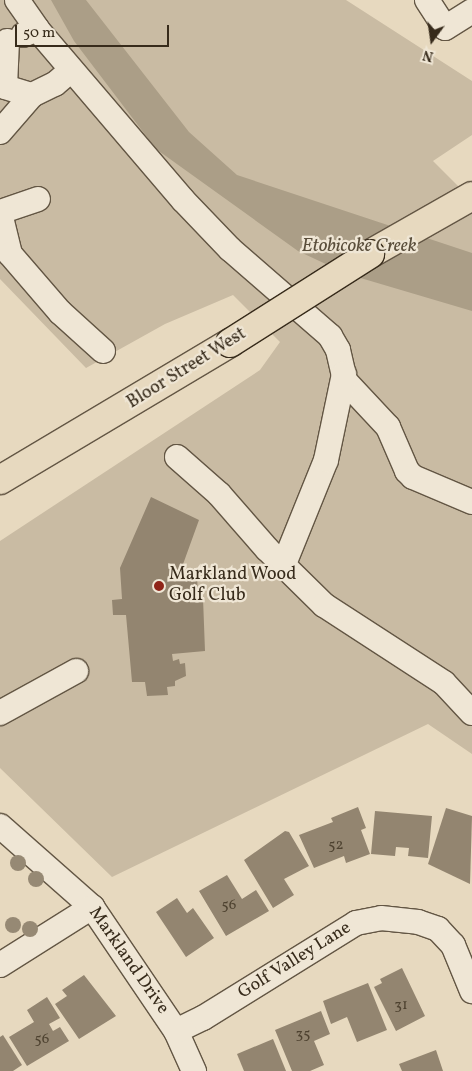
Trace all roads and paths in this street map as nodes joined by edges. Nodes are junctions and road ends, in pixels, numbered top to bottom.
1 (17, 0) edge
2 (427, 0) edge
3 (472, 11) edge
4 (37, 29) junction
5 (4, 40) edge
6 (71, 70) junction
7 (32, 95) junction
8 (0, 132) edge
9 (472, 196) edge
10 (38, 199) dead end
11 (0, 213) edge
12 (103, 352) dead end
13 (344, 374) junction
14 (177, 457) dead end
15 (0, 480) edge
16 (472, 502) edge
17 (284, 564) junction
18 (76, 671) dead end
19 (0, 712) edge
20 (472, 713) edge
21 (0, 826) edge
22 (92, 907) junction
23 (0, 965) edge
24 (472, 991) edge
25 (176, 1031) junction
26 (194, 1071) edge

1 - 4 street
2 - 3 street
4 - 5 street
4 - 6 street
5 - 7 street
6 - 7 street
6 - 13 street
7 - 8 street
9 - 15 main road, Bloor Street West, bridge
10 - 11 street
11 - 12 street
13 - 16 street
13 - 17 street
14 - 17 street
17 - 20 street
18 - 19 street
21 - 22 street, Markland Drive
22 - 23 street
22 - 25 street, Markland Drive
24 - 25 street, Golf Valley Lane
25 - 26 street, Markland Drive

